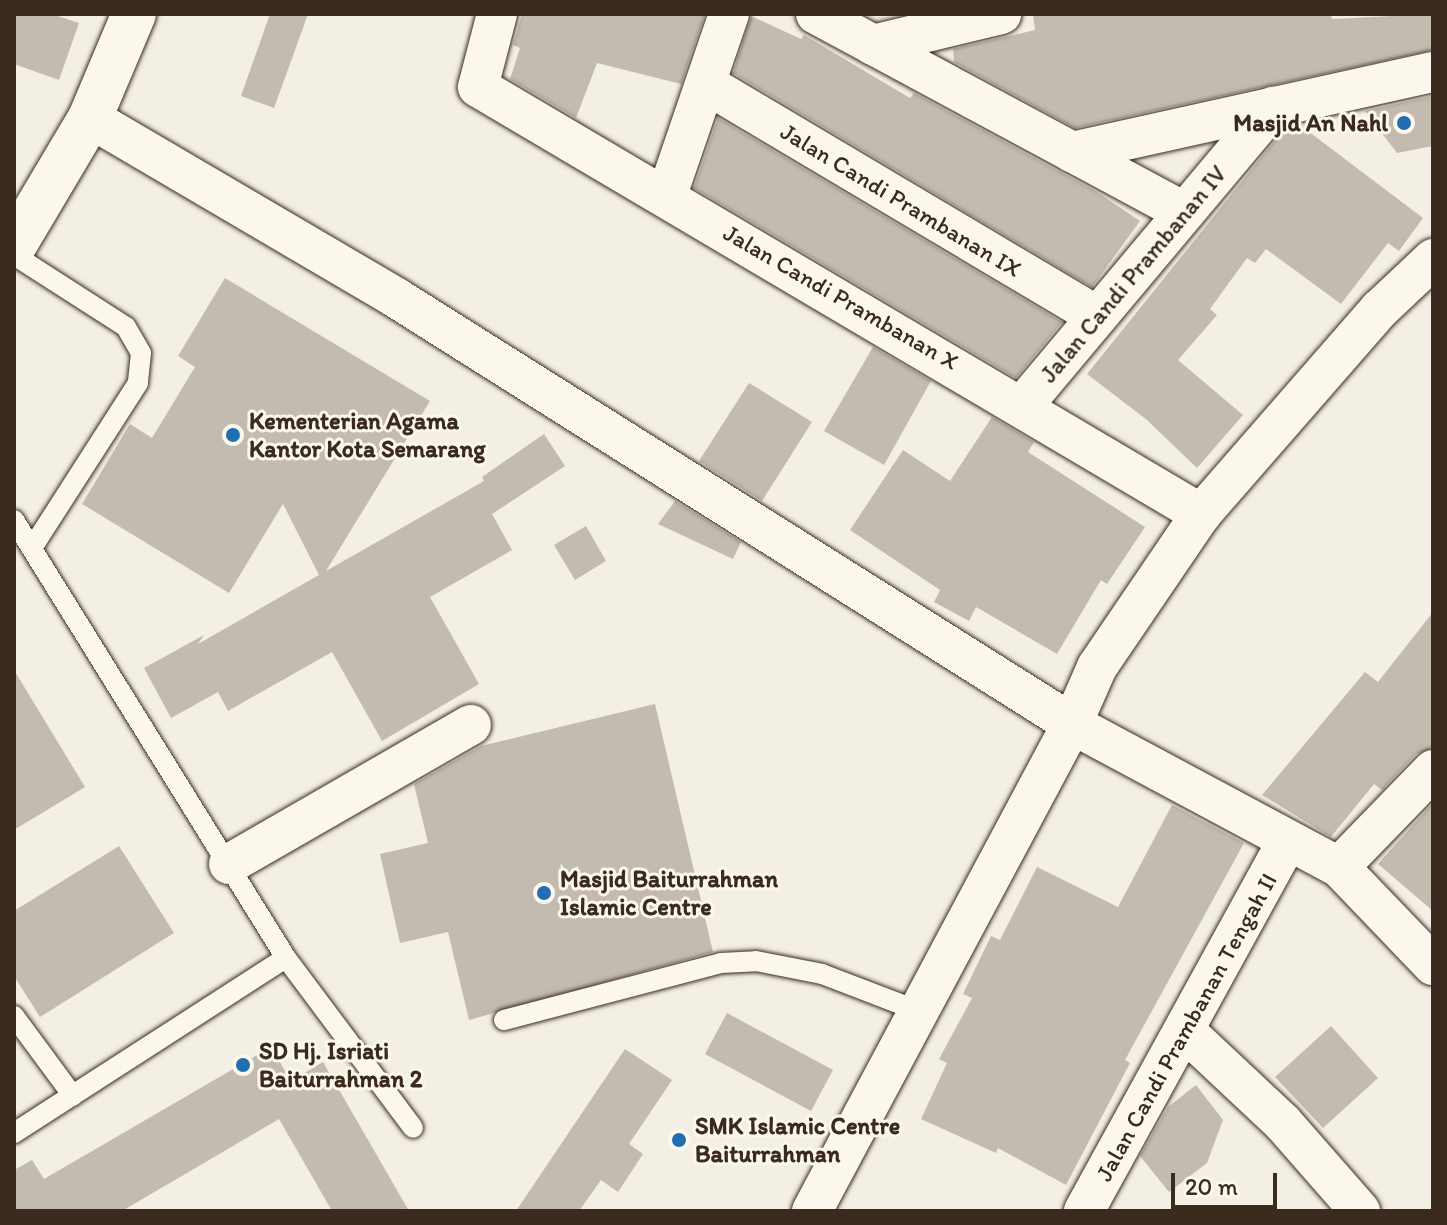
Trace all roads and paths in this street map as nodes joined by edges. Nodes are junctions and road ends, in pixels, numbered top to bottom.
1 (134, 14) edge
2 (497, 14) edge
3 (729, 14) edge
4 (816, 14) edge
5 (1001, 14) edge
6 (873, 45) junction
7 (1433, 72) edge
8 (706, 84) junction
9 (1273, 107) junction
10 (90, 118) junction
11 (1072, 152) junction
12 (667, 195) junction
13 (1183, 212) junction
14 (14, 246) edge
15 (14, 255) edge
16 (1433, 259) edge
17 (1097, 316) junction
18 (1024, 404) junction
19 (1201, 514) junction
20 (14, 520) edge
21 (32, 548) junction
22 (1072, 724) junction
23 (471, 725) dead end
24 (1433, 770) edge
25 (1287, 842) junction
26 (229, 864) junction
27 (1339, 867) junction
28 (286, 958) junction
29 (1433, 965) edge
30 (916, 1010) junction
31 (14, 1016) edge
32 (504, 1020) dead end
33 (1185, 1031) junction
34 (19, 1038) edge
35 (73, 1096) junction
36 (413, 1128) dead end
37 (14, 1133) edge
38 (812, 1211) edge
39 (1084, 1211) edge
40 (1360, 1211) edge

1 - 10 main road
2 - 12 street, Jalan Candi Prambanan X
3 - 8 street
4 - 6 street
5 - 6 street
6 - 11 street
7 - 9 street
8 - 12 street
8 - 17 street, Jalan Candi Prambanan IX
9 - 11 street
9 - 13 street, Jalan Candi Prambanan IV
10 - 14 main road
10 - 22 street
11 - 13 street
12 - 18 street, Jalan Candi Prambanan X
13 - 17 street, Jalan Candi Prambanan IV
15 - 21 lane
16 - 19 street
17 - 18 street, Jalan Candi Prambanan IV
18 - 19 street, Jalan Candi Prambanan X
19 - 22 street
20 - 21 lane
21 - 26 lane
22 - 25 street
22 - 30 street
23 - 26 street
24 - 27 street
25 - 27 street
25 - 33 street, Jalan Candi Prambanan Tengah II
26 - 28 lane
27 - 29 street
28 - 35 lane
28 - 36 lane
30 - 32 lane
30 - 38 street
31 - 34 lane
33 - 39 street, Jalan Candi Prambanan Tengah II
33 - 40 street
34 - 35 lane
35 - 37 lane

